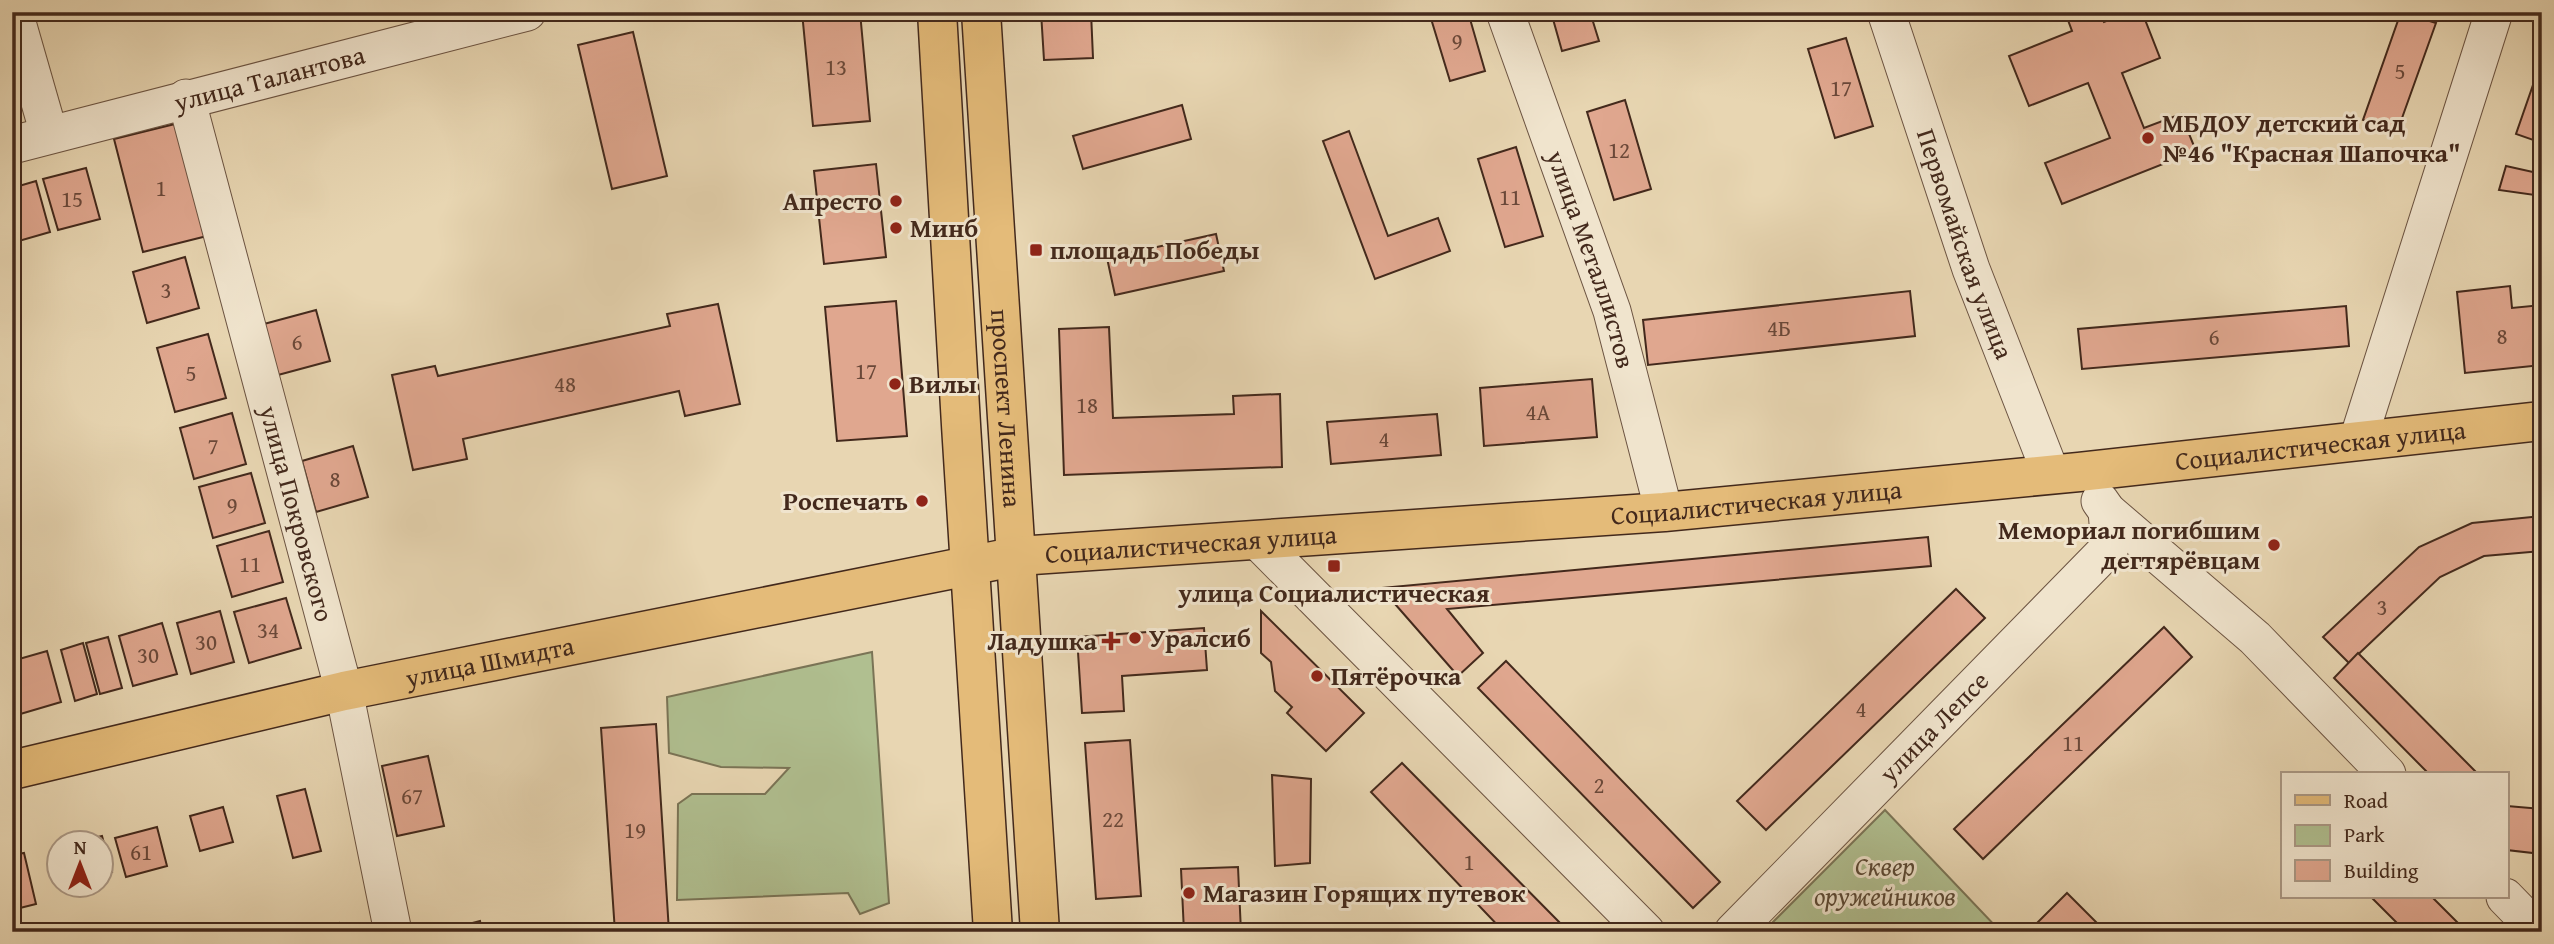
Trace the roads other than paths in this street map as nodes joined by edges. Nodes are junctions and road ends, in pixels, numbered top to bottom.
1 (14, 12) edge
2 (527, 12) edge
3 (937, 12) edge
4 (981, 12) edge
5 (1506, 12) edge
6 (1886, 12) edge
7 (2494, 12) edge
8 (186, 98) junction
9 (49, 134) junction
10 (12, 145) edge
11 (2542, 421) edge
12 (2358, 440) junction
13 (2065, 473) junction
14 (2106, 511) junction
15 (1664, 512) junction
16 (1256, 540) junction
17 (1018, 556) junction
18 (971, 564) junction
19 (344, 691) junction
20 (12, 770) edge
21 (2385, 772) edge
22 (2506, 898) edge
23 (393, 932) edge
24 (993, 932) edge
25 (1040, 932) edge
26 (1646, 932) edge
27 (1732, 932) edge
28 (2539, 932) edge

1 - 9 street
2 - 8 street, улица Талантова
3 - 18 main road, проспект Ленина
4 - 17 main road, проспект Ленина
5 - 15 street, улица Металлистов
6 - 13 street, Первомайская улица
7 - 12 street
8 - 9 street, улица Талантова
8 - 19 street, улица Покровского
9 - 10 street, улица Талантова
11 - 12 main road, Социалистическая улица
12 - 13 main road, Социалистическая улица
13 - 14 street, Первомайская улица
13 - 15 main road, Социалистическая улица
14 - 21 street, Первомайская улица
14 - 27 street, улица Лепсе
15 - 16 main road, Социалистическая улица
16 - 17 main road, Социалистическая улица
16 - 26 street
17 - 18 main road, Социалистическая улица
17 - 25 main road, проспект Ленина
18 - 19 main road, улица Шмидта
18 - 24 main road, проспект Ленина
19 - 20 main road, улица Шмидта
19 - 23 street, улица Покровского
22 - 28 street

